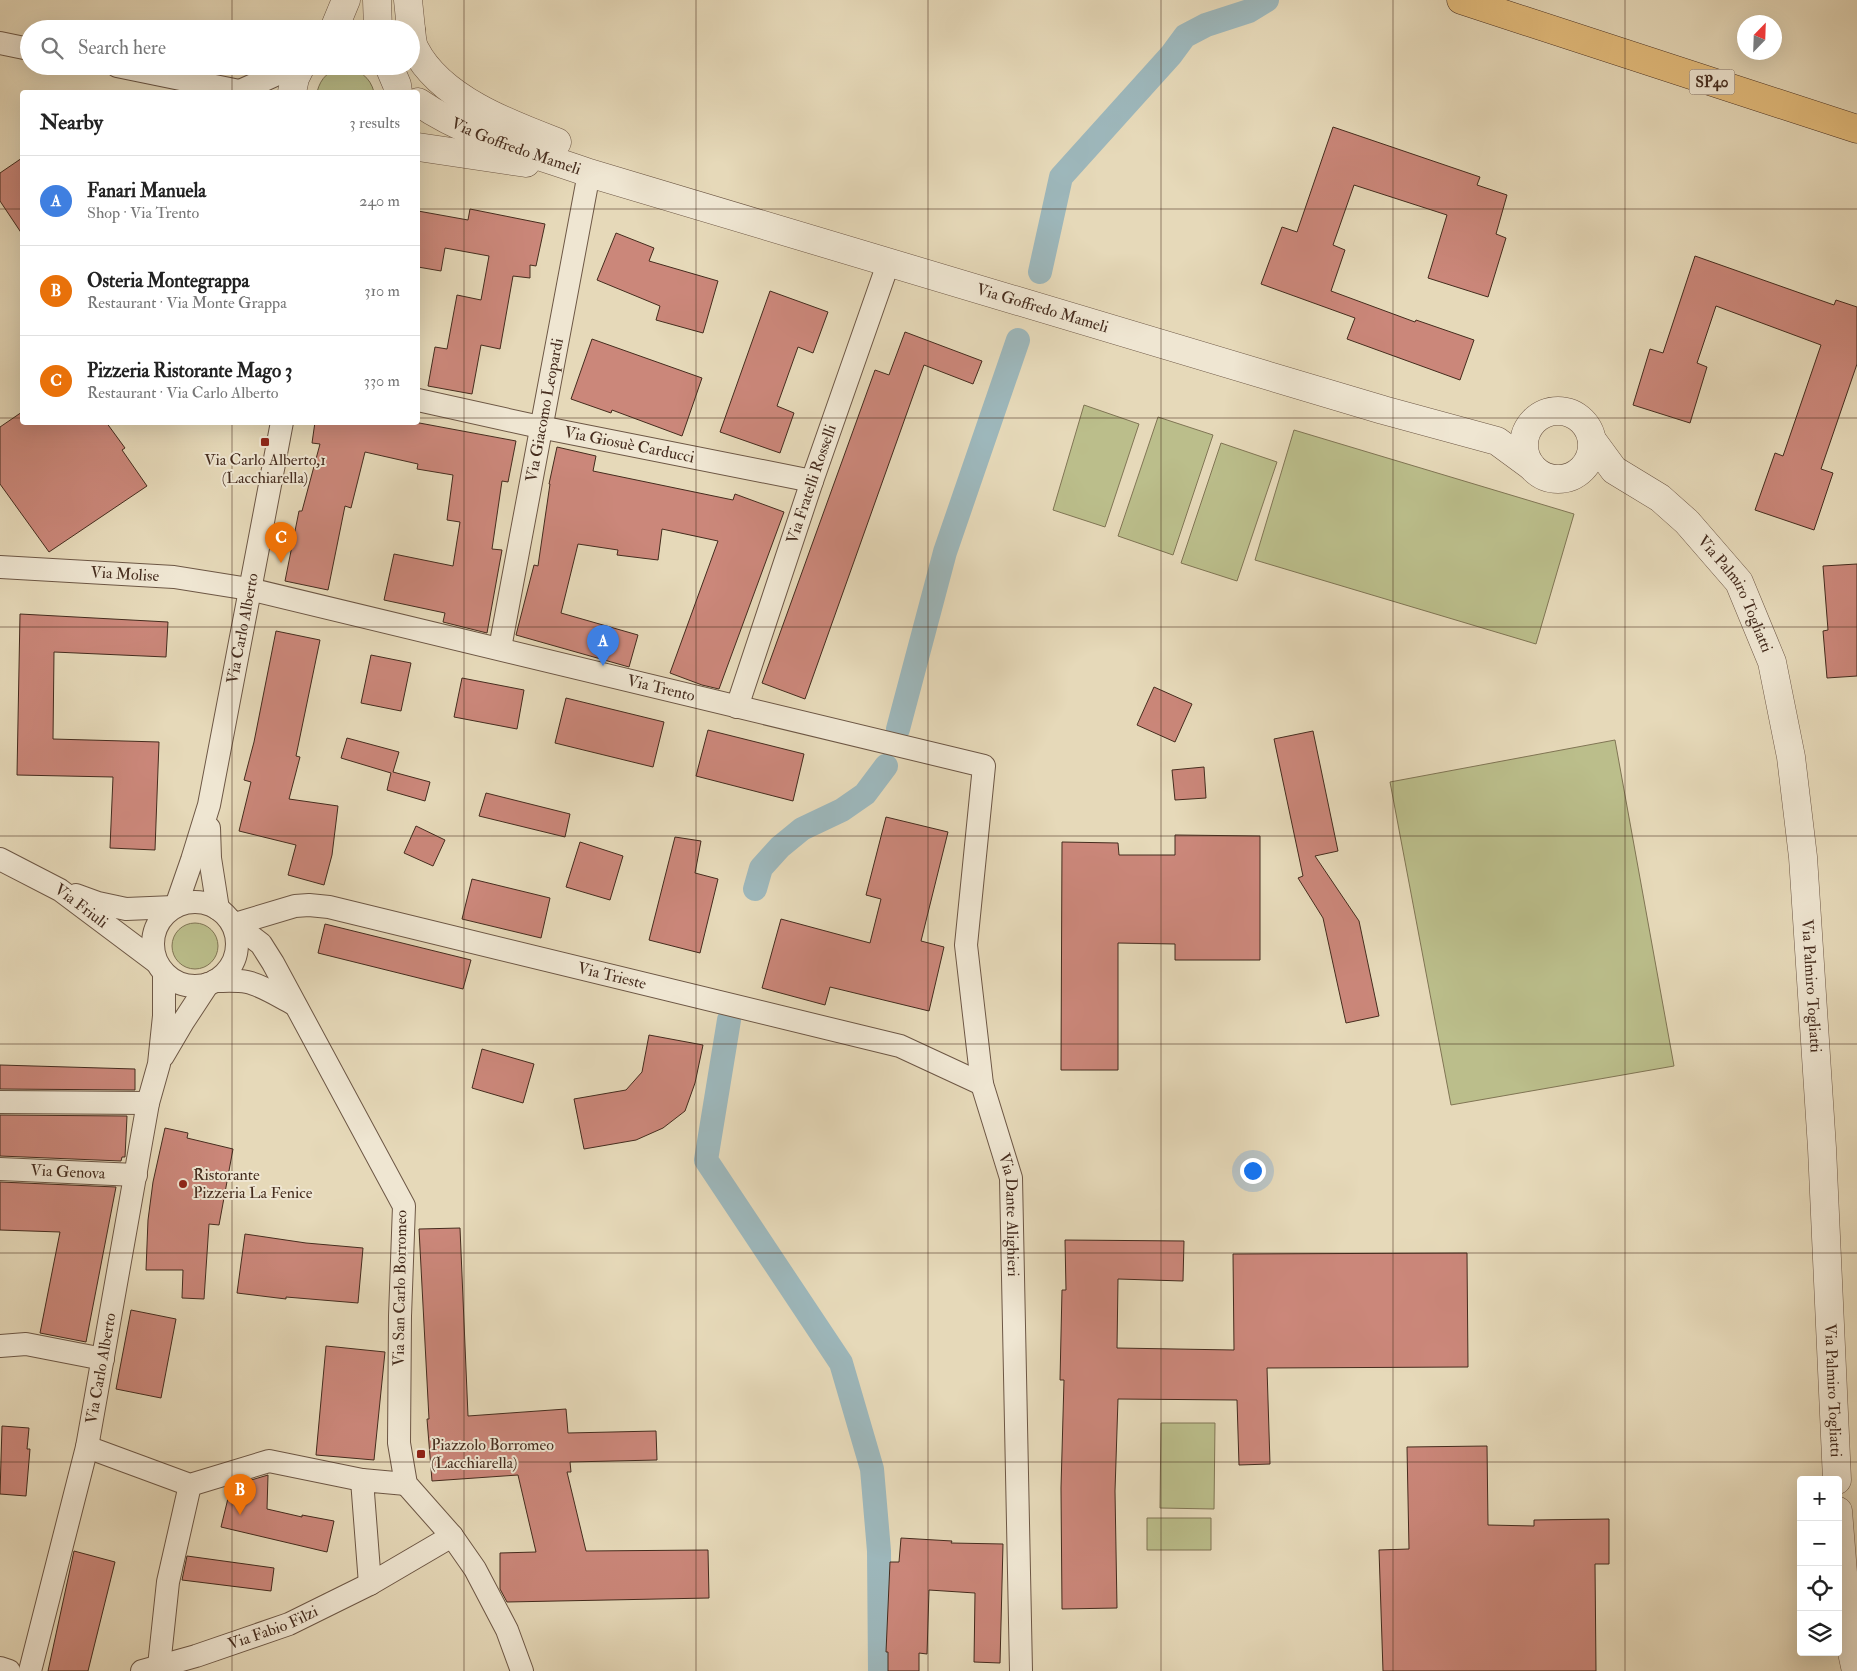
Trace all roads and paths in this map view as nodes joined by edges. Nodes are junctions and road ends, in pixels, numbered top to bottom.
1 (346, 0) edge
2 (377, 0) edge
3 (408, 0) edge
4 (1461, 0) edge
5 (338, 20) edge
6 (378, 20) edge
7 (410, 20) edge
8 (0, 43) edge
9 (20, 47) edge
10 (420, 56) edge
11 (160, 75) edge
12 (277, 75) edge
13 (297, 75) edge
14 (232, 90) edge
15 (246, 90) edge
16 (292, 90) edge
17 (420, 102) edge
18 (1857, 129) edge
19 (420, 147) edge
20 (589, 172) junction
21 (671, 197) junction
22 (889, 261) junction
23 (420, 400) edge
24 (1531, 424) junction
25 (281, 425) edge
26 (540, 427) junction
27 (1592, 440) junction
28 (1497, 441) junction
29 (1531, 466) junction
30 (1614, 470) junction
31 (1572, 477) junction
32 (812, 481) junction
33 (0, 567) edge
34 (249, 589) junction
35 (500, 648) junction
36 (738, 707) junction
37 (984, 766) joint
38 (209, 805) junction
39 (0, 859) edge
40 (60, 890) junction
41 (175, 906) junction
42 (228, 918) junction
43 (160, 968) junction
44 (211, 983) junction
45 (294, 1004) junction
46 (159, 1064) junction
47 (982, 1084) junction
48 (0, 1102) edge
49 (148, 1103) junction
50 (0, 1169) edge
51 (136, 1175) junction
52 (0, 1346) edge
53 (103, 1359) junction
54 (87, 1447) junction
55 (1837, 1476) edge
56 (362, 1480) junction
57 (406, 1484) junction
58 (190, 1485) junction
59 (1839, 1521) edge
60 (452, 1536) junction
61 (370, 1584) junction
62 (1848, 1634) junction
63 (0, 1668) edge
64 (150, 1668) edge
65 (10, 1671) edge
66 (30, 1671) edge
67 (522, 1671) edge
68 (1021, 1671) edge
69 (1838, 1671) edge
70 (1856, 1671) edge

1 - 5 street
2 - 6 street
3 - 7 street
4 - 18 main road, SP40
8 - 9 street
10 - 21 street
11 - 14 street
12 - 15 street
13 - 16 street
17 - 20 street, Via Goffredo Mameli
19 - 20 street, Via Goffredo Mameli
20 - 21 street, Via Goffredo Mameli
20 - 26 street, Via Giacomo Leopardi
21 - 22 street, Via Goffredo Mameli
22 - 28 street, Via Goffredo Mameli
22 - 32 street, Via Fratelli Rosselli
23 - 26 street, Via Giosuè Carducci
24 - 27 street
24 - 28 street
24 - 29 street
25 - 34 street, Via Carlo Alberto
26 - 32 street, Via Giosuè Carducci
26 - 35 street, Via Giacomo Leopardi
27 - 30 street
27 - 31 street
28 - 29 street, Via Goffredo Mameli
29 - 31 street, Via Goffredo Mameli
30 - 31 street, Via Goffredo Mameli
30 - 55 street, Via Palmiro Togliatti
32 - 36 street, Via Fratelli Rosselli
33 - 34 street, Via Molise
34 - 35 street, Via Trento
34 - 38 street, Via Carlo Alberto
35 - 36 street, Via Trento
36 - 37 street, Via Trento
37 - 47 street, Via Dante Alighieri
38 - 41 street, Via Carlo Alberto
38 - 42 street, Via Carlo Alberto
39 - 40 street, Via Friuli
40 - 41 street
40 - 43 street, Via Friuli
41 - 42 street
41 - 43 street, Via Carlo Alberto
42 - 44 street, Via Carlo Alberto
42 - 45 street, Via San Carlo Borromeo
42 - 47 street, Via Trieste
43 - 44 street
43 - 46 street, Via Carlo Alberto
44 - 45 street
44 - 46 street, Via Carlo Alberto
45 - 57 street, Via San Carlo Borromeo
46 - 49 street, Via Carlo Alberto
47 - 68 street, Via Dante Alighieri
48 - 49 street
49 - 51 street, Via Carlo Alberto
50 - 51 street, Via Genova
51 - 53 street, Via Carlo Alberto
52 - 53 street
53 - 54 street, Via Carlo Alberto
54 - 58 street
54 - 66 street, Via Carlo Alberto
56 - 57 street
56 - 58 street
56 - 61 street
57 - 60 street
58 - 64 street
59 - 62 street
60 - 61 street, Via Fabio Filzi
60 - 67 street
61 - 64 street, Via Fabio Filzi
62 - 69 street
62 - 70 street
63 - 65 street

